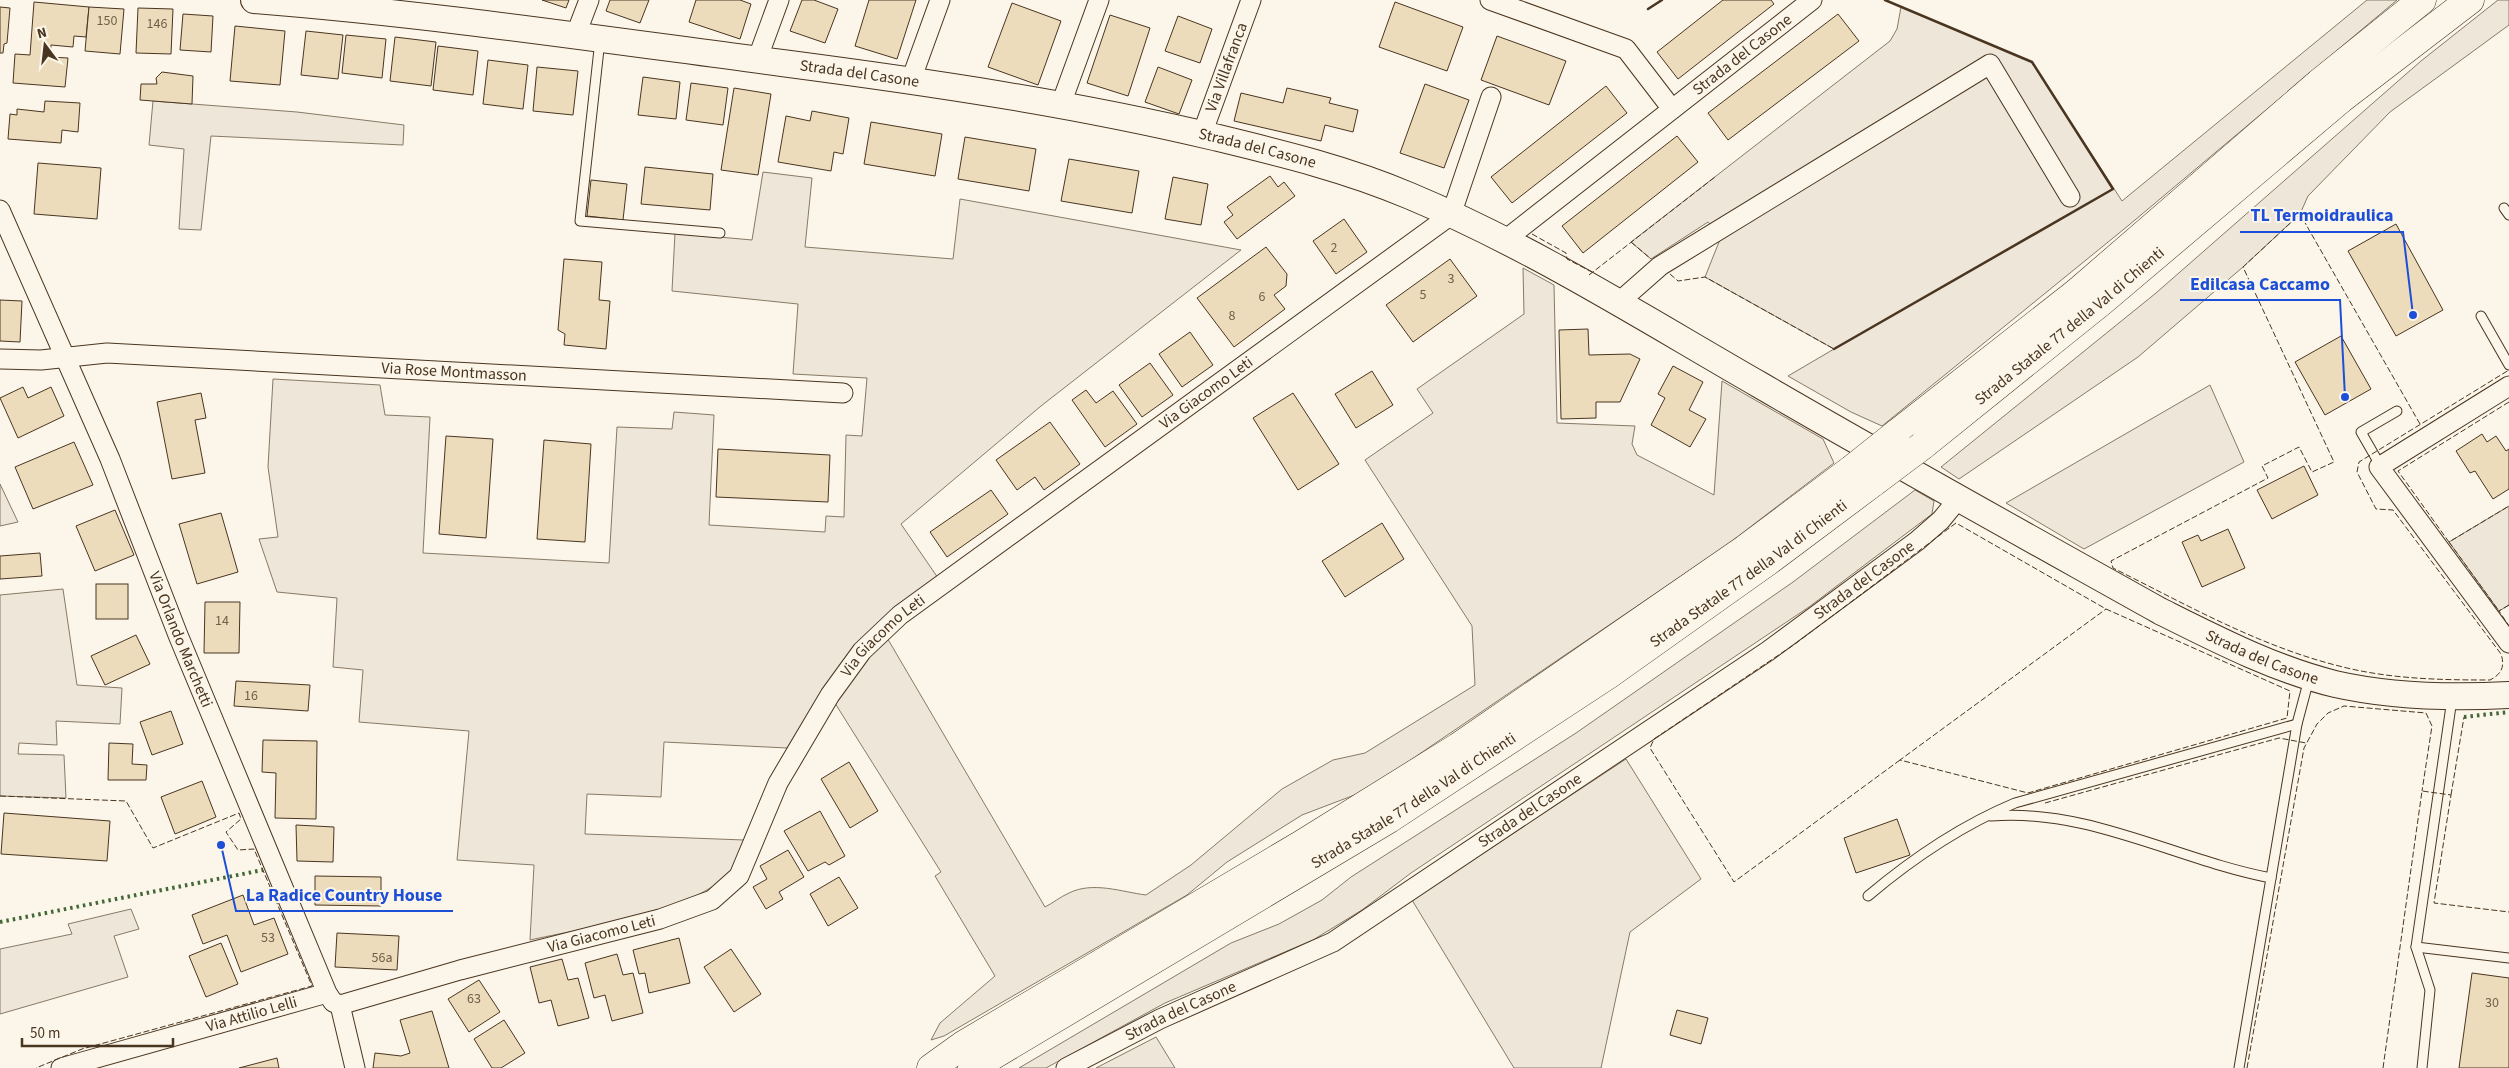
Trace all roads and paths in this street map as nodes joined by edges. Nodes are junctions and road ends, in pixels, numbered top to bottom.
1 (254, 0) edge
2 (589, 0) edge
3 (779, 0) edge
4 (940, 0) edge
5 (1099, 0) edge
6 (1251, 0) edge
7 (1490, 0) edge
8 (1812, 0) edge
9 (2422, 0) edge
10 (2470, 0) edge
11 (427, 8) edge
12 (588, 36) junction
13 (757, 60) junction
14 (2356, 70) junction
15 (911, 80) junction
16 (1492, 97) dead end
17 (1061, 104) junction
18 (1672, 109) junction
19 (1202, 134) junction
20 (2070, 197) dead end
21 (0, 210) edge
22 (1451, 215) junction
23 (720, 233) dead end
24 (1505, 240) junction
25 (1618, 303) junction
26 (2480, 316) dead end
27 (64, 357) junction
28 (0, 359) edge
29 (2509, 365) edge
30 (2509, 386) edge
31 (843, 393) dead end
32 (2397, 411) dead end
33 (2380, 466) junction
34 (1863, 475) junction
35 (1959, 498) junction
36 (2509, 644) edge
37 (2310, 676) junction
38 (2509, 695) edge
39 (2452, 698) junction
40 (2297, 724) junction
41 (1984, 816) junction
42 (2271, 878) junction
43 (1868, 896) dead end
44 (2416, 946) junction
45 (2509, 958) edge
46 (333, 999) junction
47 (61, 1068) edge
48 (355, 1068) edge
49 (932, 1068) edge
50 (972, 1068) edge
51 (1066, 1068) edge
52 (2239, 1068) edge
53 (2422, 1068) edge

1 - 11 street, Strada del Casone
2 - 12 street
3 - 13 street
4 - 15 street
5 - 17 street
6 - 19 street, Via Villafranca
7 - 18 street
8 - 18 street, Strada del Casone
9 - 14 highway, Strada Statale 77 della Val di Chienti
10 - 14 highway, Strada Statale 77 della Val di Chienti
11 - 12 street, Strada del Casone
12 - 13 street, Strada del Casone
12 - 23 lane
13 - 15 street, Strada del Casone
14 - 34 highway, Strada Statale 77 della Val di Chienti, bridge
14 - 34 highway, Strada Statale 77 della Val di Chienti, bridge
15 - 17 street, Strada del Casone
16 - 22 street
17 - 19 street, Strada del Casone
18 - 24 street, Strada del Casone
19 - 22 street, Strada del Casone
20 - 25 street
21 - 27 street, Via Orlando Marchetti
22 - 24 street, Strada del Casone
22 - 46 street, Via Giacomo Leti
24 - 25 street, Strada del Casone
25 - 35 street, Strada del Casone
26 - 29 lane
27 - 28 street, Via Rose Montmasson
27 - 31 street, Via Rose Montmasson
27 - 46 street, Via Orlando Marchetti
30 - 33 street
32 - 33 lane
33 - 36 street
34 - 49 highway, Strada Statale 77 della Val di Chienti
34 - 50 highway, Strada Statale 77 della Val di Chienti
35 - 37 street, Strada del Casone
35 - 51 street, Strada del Casone
37 - 39 street, Strada del Casone
37 - 40 lane
38 - 39 street, Strada del Casone
39 - 44 lane
40 - 41 lane
40 - 42 lane
41 - 42 lane
41 - 43 lane
42 - 52 lane
44 - 45 lane
44 - 53 lane
46 - 47 street, Via Attilio Lelli
46 - 48 street, Via Orlando Marchetti

